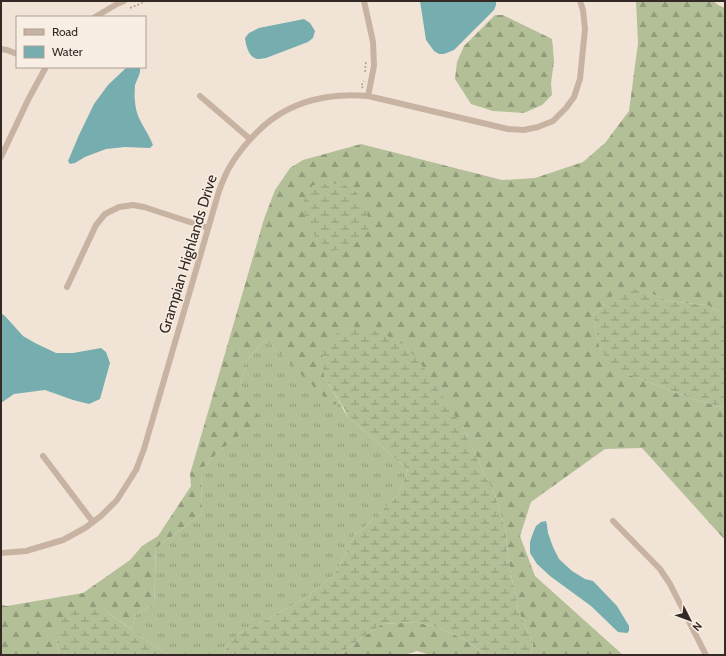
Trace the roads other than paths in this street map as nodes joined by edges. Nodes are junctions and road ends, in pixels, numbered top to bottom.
1 (124, 1) edge
2 (364, 1) edge
3 (580, 1) edge
4 (97, 16) edge
5 (1, 49) edge
6 (16, 54) edge
7 (45, 69) edge
8 (200, 96) dead end
9 (368, 96) junction
10 (250, 139) junction
11 (1, 157) edge
12 (208, 228) junction
13 (67, 287) dead end
14 (42, 456) dead end
15 (613, 521) dead end
16 (93, 522) junction
17 (1, 553) edge
18 (706, 655) edge

1 - 4 street
2 - 9 street
3 - 9 street, Grampian Highlands Drive
5 - 6 street
7 - 11 street
8 - 10 street
9 - 10 street, Grampian Highlands Drive
10 - 12 street, Grampian Highlands Drive
12 - 13 street
12 - 16 street, Grampian Highlands Drive
14 - 16 street
15 - 18 street
16 - 17 street, Grampian Highlands Drive

